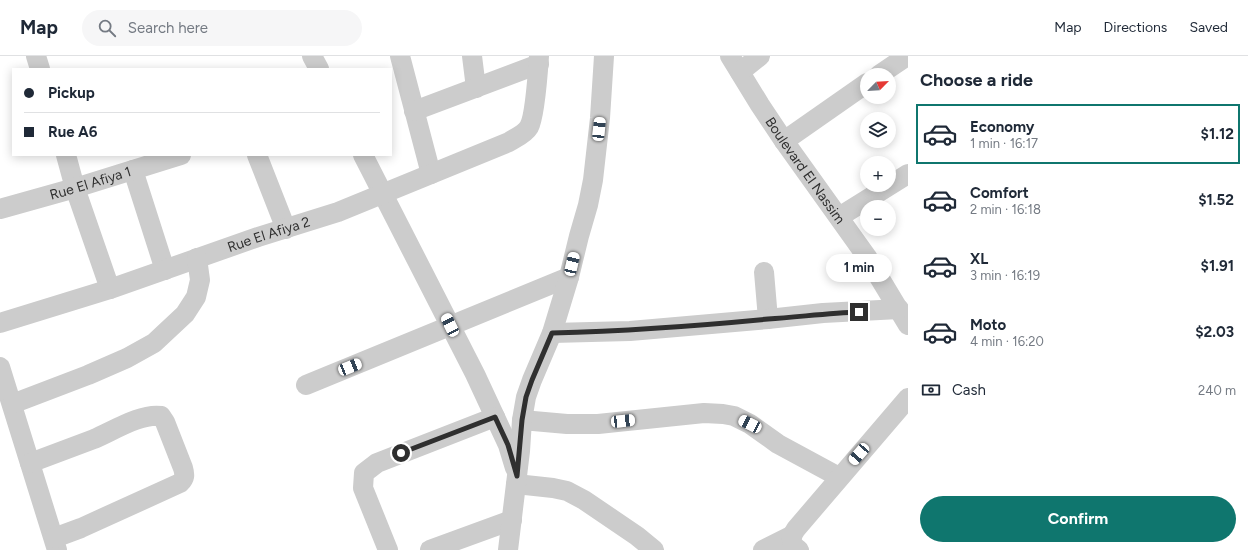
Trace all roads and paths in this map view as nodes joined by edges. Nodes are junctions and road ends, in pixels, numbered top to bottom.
1 (36, 56) edge
2 (312, 56) edge
3 (400, 56) edge
4 (472, 56) edge
5 (604, 56) edge
6 (760, 56) edge
7 (907, 56) edge
8 (539, 60) edge
9 (735, 64) edge
10 (40, 68) edge
11 (318, 68) edge
12 (889, 68) edge
13 (399, 86) edge
14 (476, 88) junction
15 (860, 88) edge
16 (414, 111) junction
17 (784, 141) junction
18 (66, 156) edge
19 (178, 156) edge
20 (257, 156) edge
21 (364, 156) edge
22 (133, 170) junction
23 (431, 174) junction
24 (908, 174) edge
25 (76, 188) junction
26 (384, 193) junction
27 (0, 209) edge
28 (839, 217) junction
29 (286, 229) junction
30 (197, 258) junction
31 (165, 270) junction
32 (764, 272) dead end
33 (569, 277) junction
34 (110, 289) junction
35 (903, 317) edge
36 (768, 319) junction
37 (0, 323) edge
38 (450, 325) junction
39 (552, 333) junction
40 (0, 367) edge
41 (306, 385) dead end
42 (908, 398) edge
43 (12, 404) junction
44 (495, 417) junction
45 (522, 420) junction
46 (30, 463) junction
47 (839, 477) junction
48 (516, 480) junction
49 (512, 520) junction
50 (795, 543) edge
51 (56, 544) edge
52 (388, 550) edge
53 (430, 550) edge
54 (508, 550) edge
55 (654, 550) edge
56 (763, 550) edge

1 - 10 street
2 - 11 street
3 - 13 street
4 - 14 street
5 - 33 street
6 - 9 street
7 - 12 street
8 - 14 street
8 - 23 street, Rue El Afiya 2
9 - 17 street, Boulevard El Nassim
13 - 16 street
14 - 16 street
15 - 17 street
16 - 23 street
17 - 28 street, Boulevard El Nassim
18 - 25 street
19 - 22 street, Rue El Afiya 1
20 - 29 street
21 - 26 street
22 - 25 street, Rue El Afiya 1
22 - 31 street
23 - 26 street, Rue El Afiya 2
24 - 28 street
25 - 27 street, Rue El Afiya 1
25 - 34 street
26 - 29 street, Rue El Afiya 2
26 - 38 street
28 - 35 street, Boulevard El Nassim
29 - 30 street, Rue El Afiya 2
30 - 31 street, Rue El Afiya 2
30 - 43 street
31 - 34 street, Rue El Afiya 2
32 - 36 street
33 - 38 street
33 - 39 street
34 - 37 street, Rue El Afiya 2
35 - 36 street
36 - 39 street
38 - 41 street
38 - 44 street
39 - 45 street
40 - 43 street
42 - 47 street
43 - 46 street
44 - 48 street
44 - 52 street
45 - 47 street
45 - 48 street
46 - 51 street
46 - 51 street
47 - 50 street
48 - 49 street
48 - 55 street
49 - 53 street
49 - 54 street
50 - 56 street

